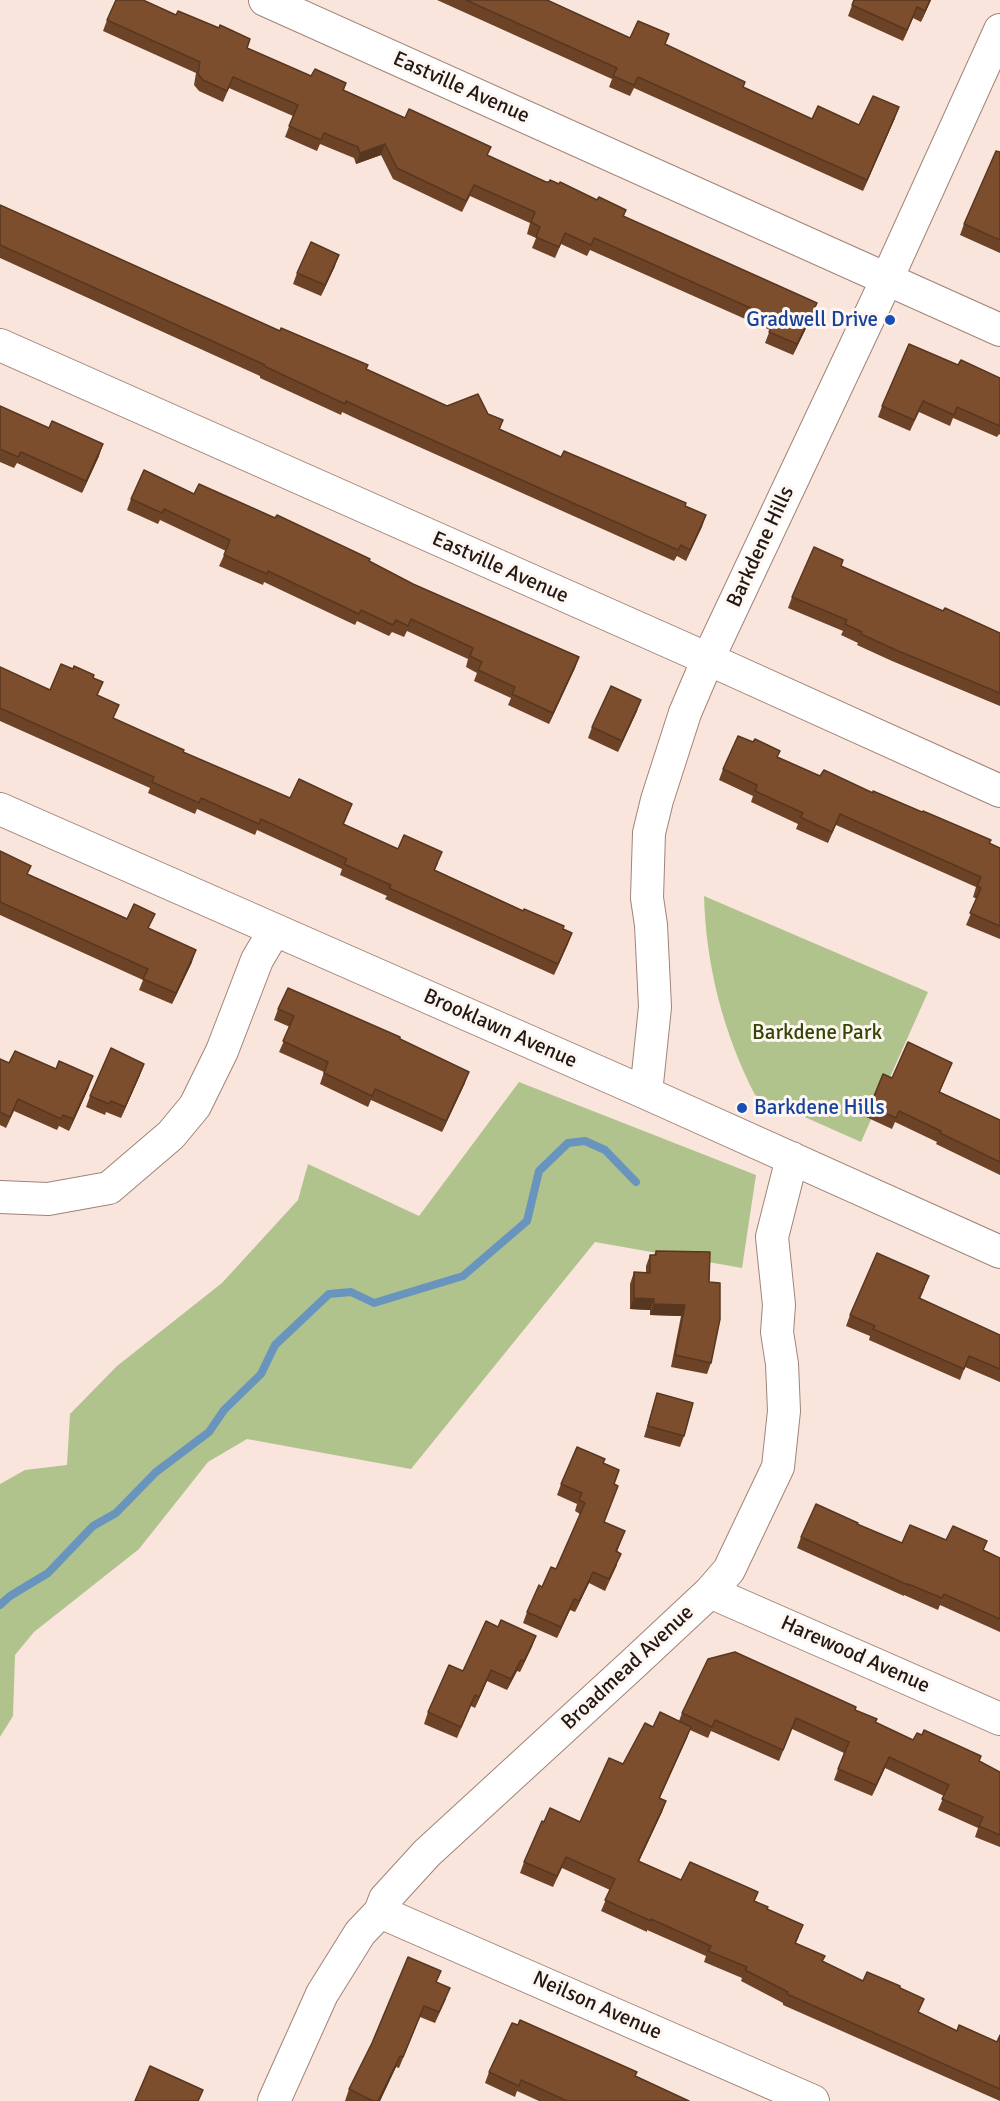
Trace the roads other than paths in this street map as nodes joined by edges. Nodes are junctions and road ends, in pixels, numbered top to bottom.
1 (265, 0) edge
2 (1000, 30) edge
3 (887, 279) junction
4 (1000, 330) edge
5 (0, 345) edge
6 (708, 659) junction
7 (1000, 791) edge
8 (0, 809) edge
9 (274, 931) junction
10 (646, 1093) junction
11 (792, 1158) junction
12 (0, 1197) edge
13 (1000, 1252) edge
14 (710, 1592) junction
15 (1000, 1719) edge
16 (380, 1911) junction
17 (274, 2101) edge
18 (813, 2101) edge

1 - 3 street, Eastville Avenue
2 - 3 street, Barkdene Hills
3 - 4 street
3 - 6 street, Barkdene Hills
5 - 6 street, Eastville Avenue
6 - 7 street, Eastville Avenue
6 - 10 street, Barkdene Hills
8 - 9 street, Brooklawn Avenue
9 - 10 street, Brooklawn Avenue
9 - 12 street
10 - 11 street, Brooklawn Avenue
11 - 13 street, Brooklawn Avenue
11 - 14 street, Broadmead Avenue
14 - 15 street, Harewood Avenue
14 - 16 street, Broadmead Avenue
16 - 17 street, Broadmead Avenue
16 - 18 street, Neilson Avenue

